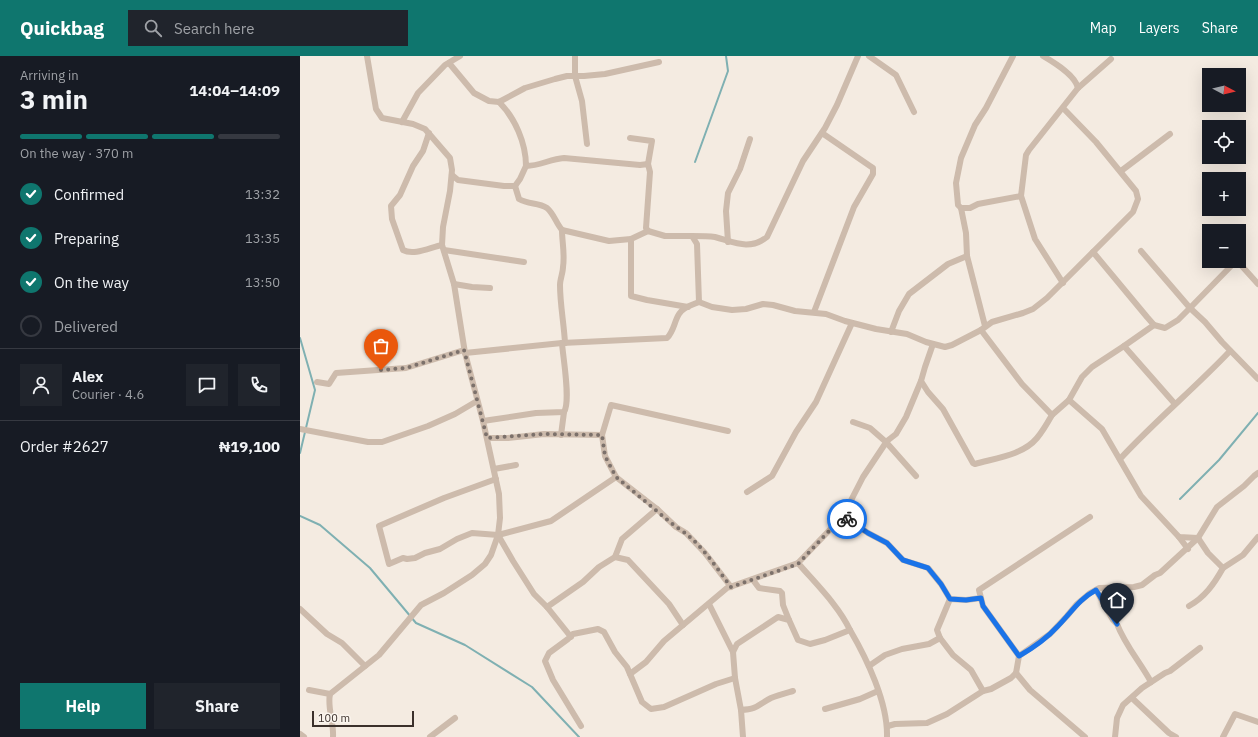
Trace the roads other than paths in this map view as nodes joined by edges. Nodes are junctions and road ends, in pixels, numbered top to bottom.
1 (366, 56) edge
2 (460, 56) edge
3 (575, 56) edge
4 (858, 56) edge
5 (869, 56) edge
6 (1013, 56) edge
7 (1044, 56) edge
8 (1111, 59) dead end
9 (659, 62) dead end
10 (449, 63) junction
11 (575, 76) junction
12 (1078, 88) junction
13 (499, 102) junction
14 (1063, 108) junction
15 (914, 112) dead end
16 (402, 122) junction
17 (429, 133) junction
18 (822, 133) junction
19 (1170, 134) dead end
20 (630, 138) dead end
21 (750, 139) dead end
22 (588, 144) dead end
23 (648, 164) junction
24 (526, 166) junction
25 (1121, 171) junction
26 (452, 175) junction
27 (515, 186) junction
28 (1021, 196) junction
29 (961, 208) junction
30 (562, 230) junction
31 (648, 231) junction
32 (692, 236) junction
33 (630, 239) junction
34 (728, 242) junction
35 (443, 247) junction
36 (1093, 252) junction
37 (1141, 252) dead end
38 (967, 256) junction
39 (524, 262) dead end
40 (1063, 283) junction
41 (454, 284) junction
42 (1258, 284) edge
43 (490, 288) dead end
44 (699, 302) junction
45 (688, 306) junction
46 (1190, 308) junction
47 (814, 312) junction
48 (852, 323) junction
49 (1154, 325) junction
50 (983, 328) junction
51 (891, 332) junction
52 (563, 343) junction
53 (933, 344) junction
54 (1124, 346) junction
55 (1230, 351) junction
56 (464, 352) junction
57 (1258, 379) edge
58 (921, 381) junction
59 (317, 382) dead end
60 (1069, 400) junction
61 (477, 401) junction
62 (1175, 404) junction
63 (564, 412) junction
64 (1052, 415) junction
65 (483, 421) junction
66 (853, 422) dead end
67 (300, 429) edge
68 (728, 431) dead end
69 (561, 435) junction
70 (602, 435) junction
71 (487, 438) junction
72 (886, 442) junction
73 (1120, 458) junction
74 (516, 465) dead end
75 (494, 469) junction
76 (1258, 473) edge
77 (916, 476) dead end
78 (616, 477) junction
79 (496, 479) junction
80 (747, 492) dead end
81 (657, 509) junction
82 (843, 516) junction
83 (1090, 517) dead end
84 (498, 535) junction
85 (1179, 537) junction
86 (1258, 537) edge
87 (1198, 538) junction
88 (1188, 548) junction
89 (615, 557) junction
90 (798, 564) junction
91 (1223, 568) junction
92 (753, 580) junction
93 (731, 587) junction
94 (1096, 590) junction
95 (981, 598) junction
96 (950, 599) junction
97 (709, 604) junction
98 (1189, 606) dead end
99 (547, 607) junction
100 (300, 609) edge
101 (789, 620) junction
102 (684, 625) junction
103 (850, 630) junction
104 (571, 637) junction
105 (940, 638) junction
106 (1200, 648) dead end
107 (733, 652) junction
108 (1019, 656) junction
109 (365, 666) junction
110 (869, 666) junction
111 (1016, 673) junction
112 (630, 674) junction
113 (735, 678) junction
114 (1151, 682) junction
115 (309, 690) dead end
116 (983, 690) junction
117 (793, 691) dead end
118 (878, 691) junction
119 (330, 694) junction
120 (1132, 698) junction
121 (825, 709) dead end
122 (741, 710) junction
123 (455, 718) dead end
124 (1258, 722) edge
125 (582, 726) dead end
126 (888, 726) junction
127 (300, 734) edge
128 (304, 737) edge
129 (333, 737) edge
130 (430, 737) edge
131 (743, 737) edge
132 (887, 737) edge
133 (1085, 737) edge
134 (1115, 737) edge
135 (1176, 737) edge
136 (1223, 737) edge

1 - 16 street
2 - 10 street
3 - 11 street
4 - 18 street
5 - 15 street
6 - 29 street
7 - 12 street
8 - 12 street
9 - 11 street
10 - 13 street
10 - 16 street
11 - 13 street
11 - 22 street
12 - 14 street
13 - 24 street
14 - 25 street
14 - 28 street
16 - 17 street
17 - 26 street
17 - 35 street
18 - 34 street
18 - 47 street
19 - 25 street
20 - 23 street
21 - 34 street
23 - 24 street
23 - 31 street
24 - 27 street
25 - 36 street
26 - 27 street
26 - 35 street
27 - 30 street
28 - 29 street
28 - 40 street
29 - 38 street
30 - 33 street
30 - 52 street
31 - 32 street
31 - 33 street
32 - 34 street
32 - 44 street
33 - 45 street
35 - 39 street
35 - 41 street
36 - 40 street
36 - 49 street
37 - 46 street
38 - 50 street
38 - 51 street
40 - 50 street
41 - 43 street
41 - 56 street
42 - 46 street
44 - 45 street
44 - 47 street
45 - 52 street
46 - 49 street
46 - 55 street
47 - 48 street
48 - 51 street
48 - 80 street
49 - 54 street
50 - 53 street
50 - 64 street
51 - 53 street
52 - 56 street
52 - 63 street
53 - 58 street
54 - 60 street
54 - 62 street
55 - 57 street
55 - 62 street
56 - 59 street
56 - 61 street
58 - 64 street
58 - 72 street
60 - 64 street
60 - 73 street
61 - 65 street
61 - 67 street
62 - 73 street
63 - 65 street
63 - 69 street
65 - 71 street
66 - 72 street
68 - 70 street
69 - 70 street
69 - 71 street
70 - 78 street
71 - 75 street
72 - 77 street
72 - 82 street
73 - 85 street
74 - 75 street
75 - 79 street
76 - 87 street
78 - 81 street
78 - 84 street
79 - 84 street
79 - 84 street
81 - 89 street
81 - 93 street
82 - 90 street
82 - 96 street
83 - 95 street
84 - 99 street
84 - 109 street
85 - 87 street
85 - 88 street
86 - 91 street
87 - 88 street
87 - 91 street
88 - 94 street
89 - 99 street
89 - 102 street
90 - 92 street
90 - 103 street
91 - 98 street
92 - 93 street
92 - 101 street
93 - 97 street
94 - 108 street
94 - 114 street
95 - 96 street
95 - 108 street
96 - 105 street
97 - 102 street
97 - 107 street
99 - 104 street
100 - 109 street
101 - 103 street
101 - 107 street
102 - 112 street
103 - 110 street
104 - 112 street
104 - 125 street
105 - 110 street
105 - 116 street
106 - 114 street
107 - 113 street
108 - 111 street
109 - 119 street
110 - 118 street
111 - 116 street
111 - 133 street
112 - 113 street
113 - 122 street
114 - 120 street
115 - 119 street
116 - 126 street
117 - 122 street
118 - 121 street
118 - 126 street
119 - 129 street
120 - 134 street
120 - 135 street
122 - 131 street
123 - 130 street
124 - 136 street
126 - 132 street
127 - 128 street

